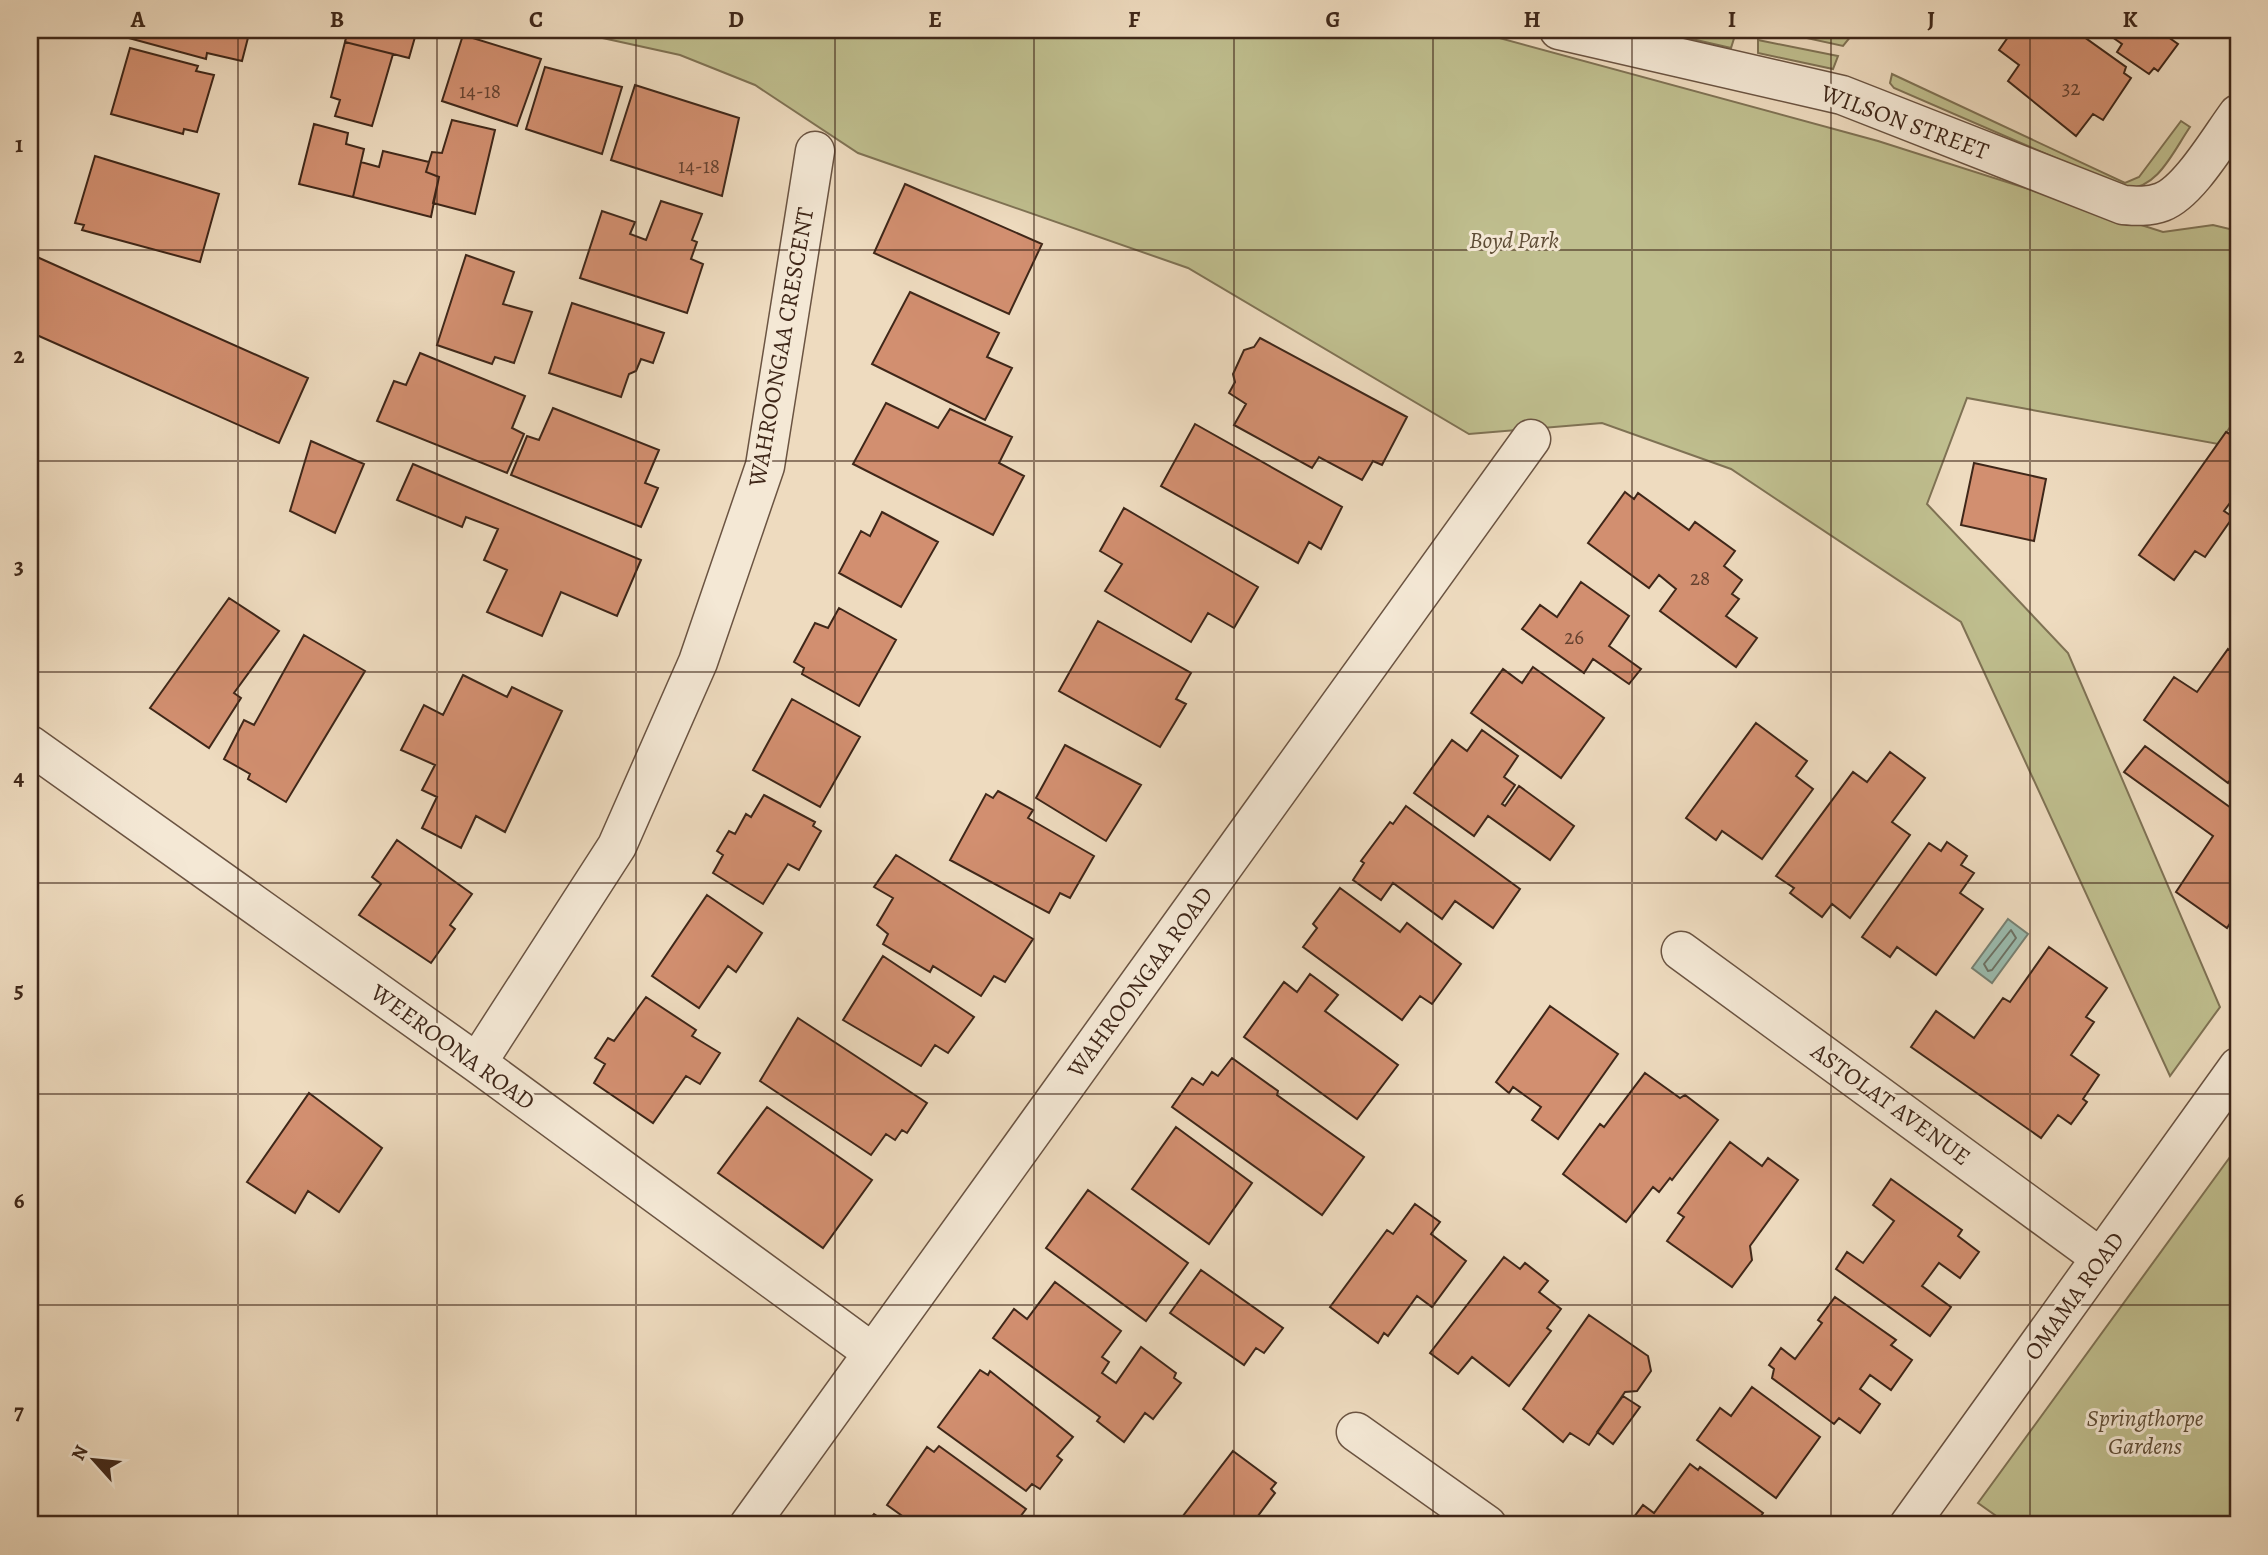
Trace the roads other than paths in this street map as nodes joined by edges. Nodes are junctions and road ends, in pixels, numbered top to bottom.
1 (1559, 30) edge
2 (2238, 114) edge
3 (815, 150) dead end
4 (1531, 439) dead end
5 (30, 745) edge
6 (1681, 951) dead end
7 (477, 1063) junction
8 (2238, 1067) edge
9 (2101, 1258) junction
10 (873, 1353) junction
11 (1356, 1432) dead end
12 (749, 1525) edge
13 (1488, 1525) edge
14 (1909, 1525) edge

1 - 2 street, WILSON STREET
3 - 7 street, WAHROONGAA CRESCENT
4 - 10 street, WAHROONGAA ROAD
5 - 7 street, WEEROONA ROAD
6 - 9 street, ASTOLAT AVENUE
7 - 10 street, WEEROONA ROAD
8 - 9 street, OMAMA ROAD
9 - 14 street, OMAMA ROAD
10 - 12 street, WAHROONGAA ROAD
11 - 13 street

